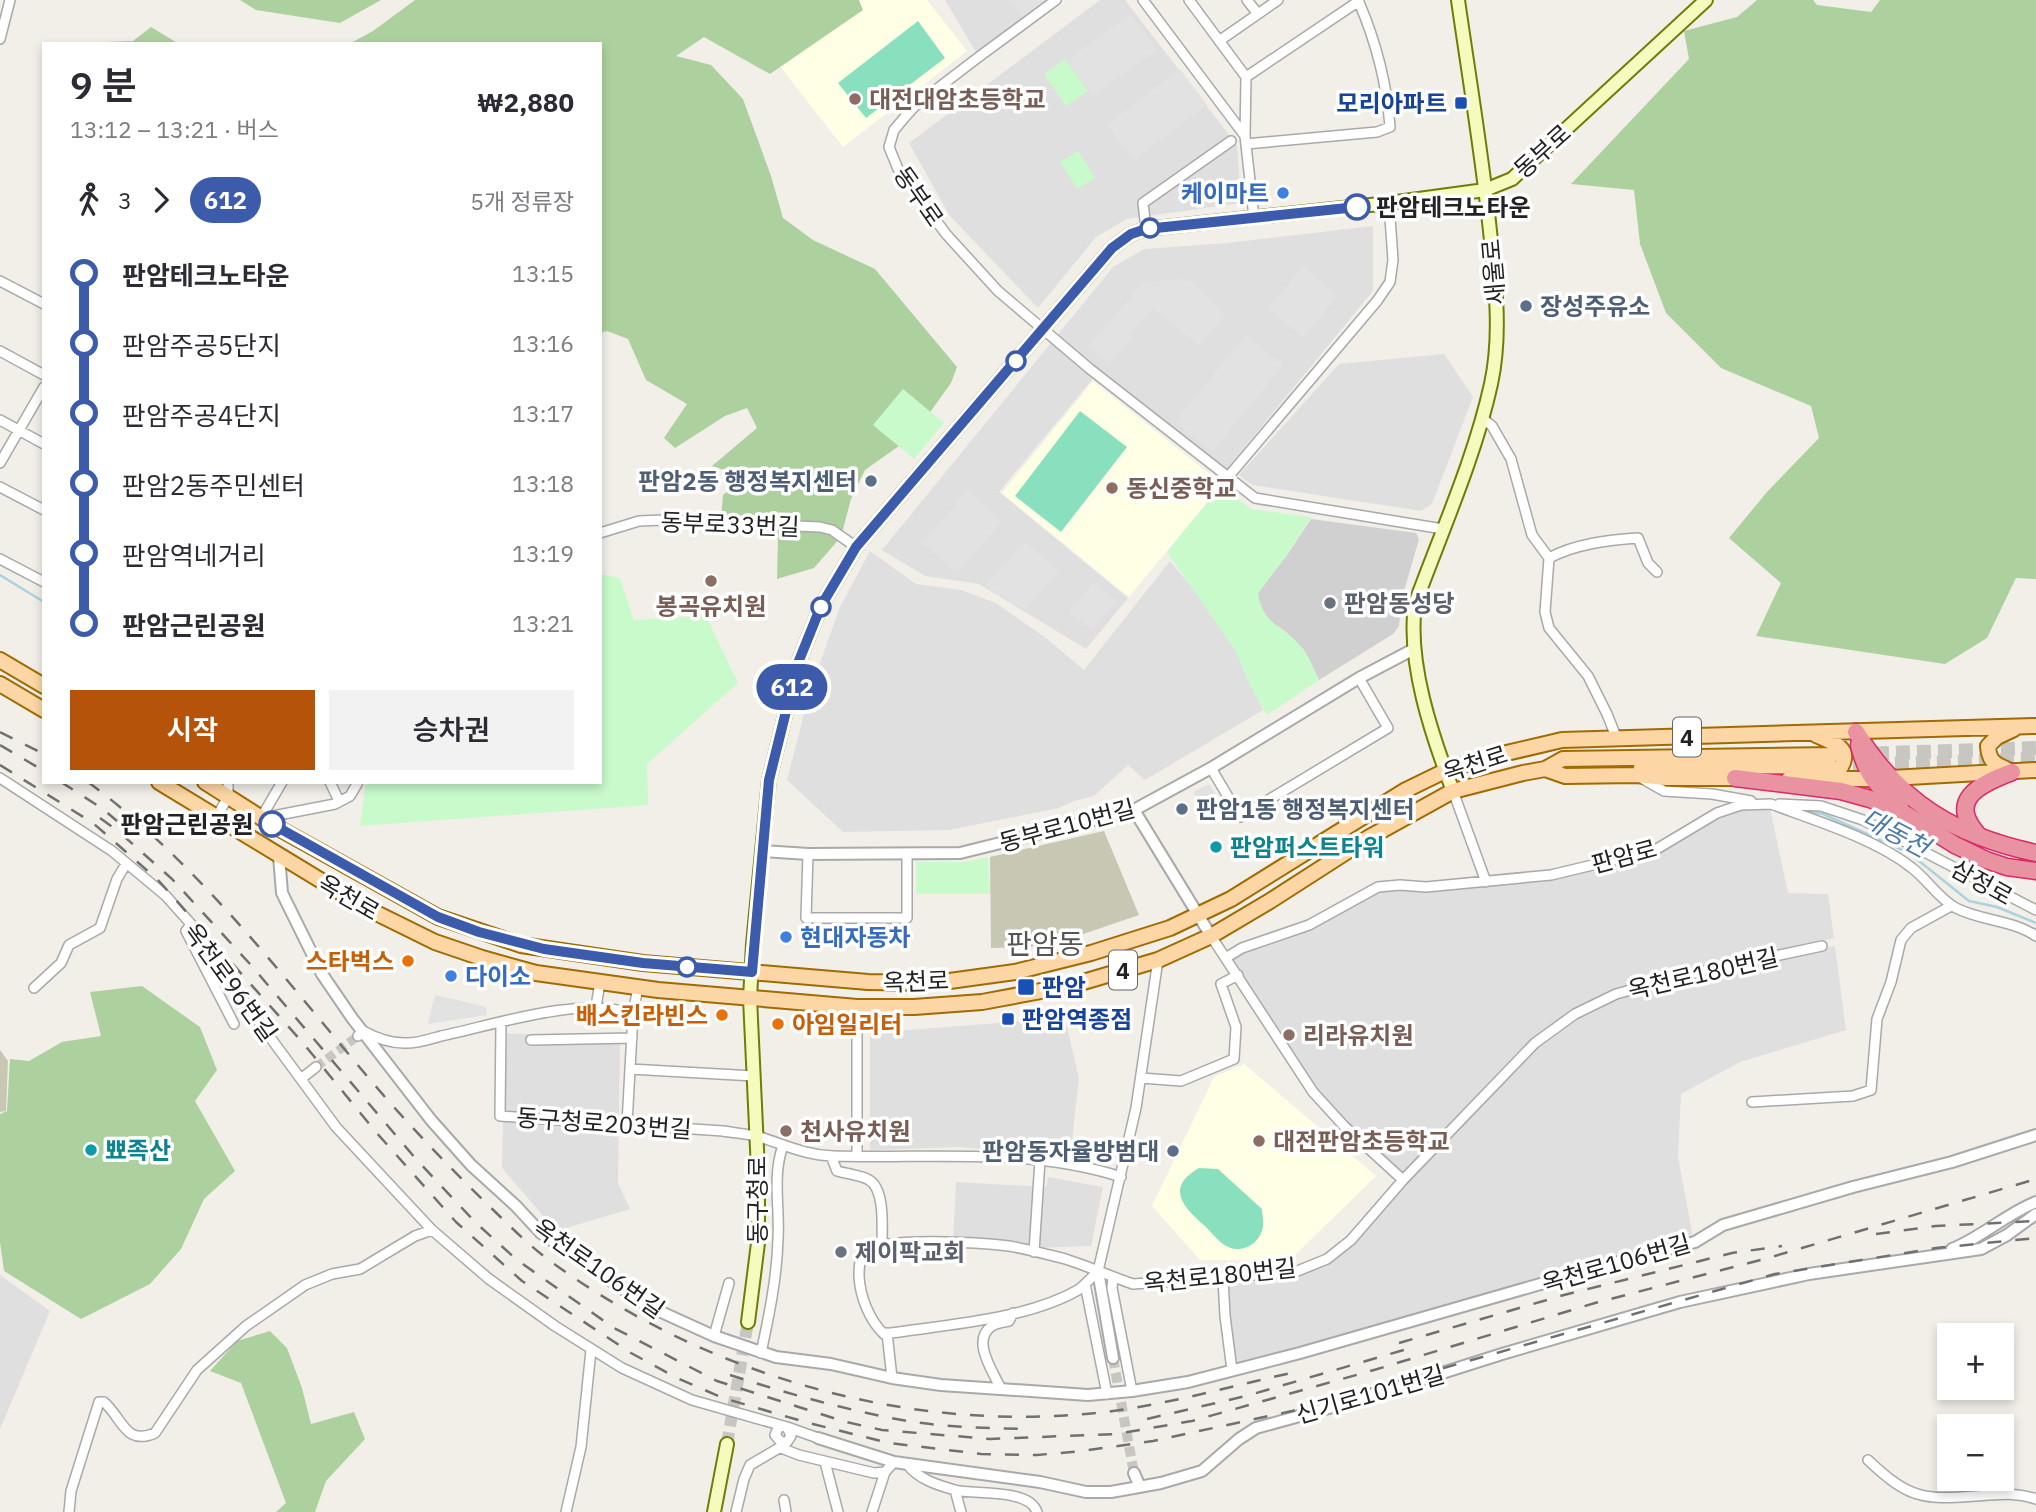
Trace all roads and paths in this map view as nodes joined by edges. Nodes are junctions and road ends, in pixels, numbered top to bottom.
1 (10, 0) edge
2 (1056, 0) edge
3 (1143, 0) edge
4 (1189, 0) edge
5 (1247, 0) edge
6 (1278, 0) edge
7 (1359, 0) edge
8 (1458, 0) edge
9 (1706, 0) edge
10 (1258, 14) junction
11 (0, 38) edge
12 (1220, 41) junction
13 (1246, 77) junction
14 (1246, 140) junction
15 (1231, 141) dead end
16 (1485, 190) junction
17 (1389, 203) junction
18 (1254, 217) junction
19 (1146, 229) junction
20 (0, 281) edge
21 (42, 303) edge
22 (1043, 330) junction
23 (0, 351) edge
24 (42, 374) edge
25 (42, 390) edge
26 (1482, 418) junction
27 (0, 420) edge
28 (19, 430) junction
29 (42, 443) edge
30 (0, 463) edge
31 (1228, 477) junction
32 (0, 487) edge
33 (42, 509) edge
34 (1443, 529) junction
35 (602, 532) edge
36 (856, 547) junction
37 (1549, 558) junction
38 (0, 559) edge
39 (1657, 572) dead end
40 (42, 581) edge
41 (1414, 649) junction
42 (0, 660) edge
43 (1359, 678) junction
44 (0, 684) edge
45 (42, 685) edge
46 (42, 709) edge
47 (2036, 726) edge
48 (2018, 727) junction
49 (1808, 732) junction
50 (1856, 732) junction
51 (1617, 739) junction
52 (1831, 767) junction
53 (1211, 768) junction
54 (1545, 769) junction
55 (2036, 770) edge
56 (1445, 771) junction
57 (2012, 772) junction
58 (1636, 775) junction
59 (0, 778) edge
60 (1735, 778) junction
61 (1891, 778) junction
62 (1872, 779) junction
63 (162, 784) edge
64 (211, 784) edge
65 (331, 784) edge
66 (357, 784) edge
67 (275, 787) edge
68 (228, 790) edge
69 (1453, 791) junction
70 (340, 801) junction
71 (1767, 804) junction
72 (1134, 810) junction
73 (216, 818) junction
74 (261, 818) junction
75 (1936, 835) junction
76 (1982, 839) junction
77 (762, 851) junction
78 (2036, 853) edge
79 (808, 854) junction
80 (906, 854) junction
81 (279, 856) junction
82 (126, 864) junction
83 (2036, 872) edge
84 (1486, 882) junction
85 (1951, 906) junction
86 (2036, 910) edge
87 (1200, 915) junction
88 (191, 924) junction
89 (1211, 936) junction
90 (2036, 936) edge
91 (1822, 946) dead end
92 (1227, 957) junction
93 (1158, 960) junction
94 (752, 972) junction
95 (1238, 975) junction
96 (600, 982) junction
97 (638, 987) junction
98 (34, 988) dead end
99 (750, 998) junction
100 (596, 1007) junction
101 (857, 1007) junction
102 (633, 1014) junction
103 (501, 1023) junction
104 (234, 1024) dead end
105 (360, 1034) junction
106 (632, 1038) junction
107 (531, 1040) dead end
108 (316, 1067) tunnel mouth
109 (630, 1069) junction
110 (754, 1076) junction
111 (302, 1077) junction
112 (1141, 1078) junction
113 (1752, 1102) dead end
114 (627, 1124) junction
115 (2036, 1135) edge
116 (757, 1136) junction
117 (783, 1146) junction
118 (857, 1155) junction
119 (831, 1156) junction
120 (1040, 1160) junction
121 (1121, 1177) junction
122 (1403, 1180) junction
123 (2036, 1202) edge
124 (2036, 1214) edge
125 (432, 1230) junction
126 (882, 1243) junction
127 (1034, 1252) junction
128 (1932, 1255) junction
129 (1098, 1271) junction
130 (1113, 1277) junction
131 (1223, 1278) junction
132 (729, 1283) dead end
133 (1085, 1284) junction
134 (1013, 1313) junction
135 (748, 1322) tunnel mouth
136 (887, 1334) junction
137 (714, 1336) junction
138 (591, 1350) junction
139 (761, 1353) junction
140 (1113, 1358) tunnel mouth
141 (1232, 1370) junction
142 (892, 1378) junction
143 (1002, 1389) junction
144 (1132, 1391) junction
145 (1107, 1394) junction
146 (765, 1421) junction
147 (786, 1427) junction
148 (775, 1436) junction
149 (818, 1438) junction
150 (786, 1443) junction
151 (727, 1444) tunnel mouth
152 (769, 1453) junction
153 (1868, 1460) dead end
154 (825, 1462) junction
155 (894, 1462) junction
156 (907, 1464) junction
157 (885, 1472) junction
158 (1134, 1473) tunnel mouth
159 (1140, 1487) junction
160 (955, 1490) junction
161 (2036, 1499) edge
162 (784, 1500) dead end
163 (69, 1512) edge
164 (566, 1512) edge
165 (714, 1512) edge
166 (736, 1512) edge
167 (786, 1512) edge
168 (838, 1512) edge
169 (872, 1512) edge
170 (961, 1512) edge
171 (1037, 1512) edge

1 - 11 street
2 - 22 street, 동부로
3 - 14 street
4 - 12 street
5 - 10 street
6 - 10 street
7 - 13 street
7 - 14 street
8 - 16 main road, 새울로
9 - 16 main road, 동부로
10 - 12 street
12 - 13 street
13 - 14 street
14 - 18 street
15 - 19 street
16 - 17 main road, 동부로
16 - 26 main road, 새울로
17 - 18 main road, 동부로
17 - 31 street
18 - 19 main road, 동부로
19 - 22 main road, 동부로
20 - 21 street
22 - 31 street, 동부로
22 - 36 main road, 동부로
23 - 24 street
25 - 28 street
26 - 34 main road, 새울로
26 - 37 street
27 - 28 street
28 - 29 street
28 - 30 street
31 - 34 street, 동부로
32 - 33 street
34 - 41 main road, 새울로
35 - 36 street, 동부로33번길
36 - 77 main road, 동부로
37 - 39 street
37 - 51 street
38 - 40 street
41 - 43 street, 동부로10번길
41 - 56 main road, 새울로
42 - 45 main road
43 - 53 street, 동부로10번길
43 - 53 street
44 - 46 main road
47 - 48 main road, 옥천로 / 4
48 - 50 main road, 옥천로 / 4
48 - 57 main road
49 - 50 main road, 옥천로 / 4
49 - 51 main road, 옥천로 / 4
49 - 52 main road
50 - 61 highway
50 - 62 highway
51 - 56 main road, 옥천로 / 4
52 - 54 main road
52 - 60 main road, 옥천로 / 4
52 - 62 main road, 옥천로 / 4
53 - 72 street, 동부로10번길
54 - 58 main road, 옥천로 / 4
54 - 69 main road, 옥천로 / 4
55 - 57 main road, 옥천로 / 4
56 - 69 main road, 새울로
56 - 87 main road, 옥천로 / 4
57 - 61 main road, 옥천로 / 4
57 - 76 highway
58 - 60 main road, 옥천로 / 4
58 - 71 street, 삼정로
59 - 82 street, 옥천로96번길
60 - 75 highway
61 - 62 main road, 옥천로 / 4
61 - 76 highway
62 - 75 highway
63 - 73 main road, 옥천로 / 4
64 - 68 main road, 옥천로 / 4
65 - 70 street
66 - 70 street
67 - 74 street
68 - 73 street
68 - 74 main road, 옥천로 / 4
69 - 84 street, 옥천로
69 - 89 main road, 옥천로 / 4
70 - 74 street
71 - 84 street, 판암로
71 - 85 street
71 - 86 street, 삼정로
72 - 80 street, 동부로10번길
72 - 87 street
73 - 81 main road, 옥천로 / 4
74 - 94 main road, 옥천로 / 4
75 - 83 highway
76 - 78 highway
77 - 79 street, 동부로10번길
77 - 94 main road, 동부로
79 - 80 street, 동부로10번길
79 - 80 street
81 - 96 main road, 옥천로 / 4
81 - 105 street, 옥천로106번길
82 - 88 street, 옥천로96번길
82 - 98 street
84 - 92 street, 판암로
85 - 90 street
85 - 113 street
87 - 89 street
87 - 94 main road, 옥천로 / 4
88 - 104 street
88 - 111 street, 옥천로96번길
89 - 92 street
89 - 93 main road, 옥천로 / 4
91 - 122 street, 옥천로180번길
92 - 95 street
93 - 101 main road, 옥천로 / 4
93 - 112 street
94 - 99 main road, 동부로
95 - 112 street
95 - 122 street
96 - 97 main road, 옥천로 / 4
96 - 100 street
97 - 99 main road, 옥천로 / 4
97 - 102 street
99 - 101 main road, 옥천로 / 4
99 - 110 main road, 동구청로
100 - 102 street
100 - 103 street
101 - 118 street, 옥천로
102 - 106 street
103 - 105 street
103 - 114 street, 동구청로203번길
105 - 137 street, 옥천로106번길
106 - 107 street
106 - 109 street
108 - 111 street
109 - 110 street
109 - 114 street
110 - 116 main road, 동구청로
111 - 125 street, 옥천로96번길
112 - 121 street
114 - 116 street, 동구청로203번길
115 - 141 street, 옥천로106번길
116 - 117 street, 동구청로203번길
116 - 135 main road, 동구청로
117 - 119 street, 동구청로203번길
117 - 139 street
118 - 119 street, 동구청로203번길
118 - 120 street, 동구청로203번길
119 - 126 street
120 - 121 street, 동구청로203번길
120 - 127 street
121 - 129 street
122 - 131 street, 옥천로180번길
123 - 128 street
124 - 128 street
125 - 138 street, 옥천로96번길
125 - 163 street
126 - 127 street, 옥천로180번길
126 - 136 street
127 - 129 street, 옥천로180번길
128 - 159 street, 신기로101번길
129 - 130 street, 옥천로180번길
129 - 133 street
129 - 140 street
130 - 131 street, 옥천로180번길
130 - 144 street
131 - 141 street
132 - 137 street
133 - 134 street
133 - 145 street
134 - 136 street
134 - 143 street
136 - 142 street
137 - 139 street, 옥천로106번길
138 - 146 street, 옥천로96번길
138 - 164 street
139 - 142 street, 옥천로106번길
141 - 144 street, 옥천로106번길
142 - 143 street, 옥천로106번길
143 - 145 street, 옥천로106번길
144 - 145 street, 옥천로106번길
146 - 147 street, 옥천로96번길
146 - 148 street
147 - 148 street
147 - 149 street, 옥천로96번길
147 - 150 street
148 - 150 street
148 - 152 street
149 - 150 street
149 - 155 street, 신기로101번길
150 - 152 street
150 - 154 street
151 - 165 main road
152 - 166 street
153 - 161 street
154 - 157 street
154 - 168 street
155 - 156 street, 신기로101번길
155 - 157 street
156 - 159 street, 신기로101번길
156 - 160 street
157 - 169 street
158 - 159 street
160 - 170 street
160 - 171 street
162 - 167 street

